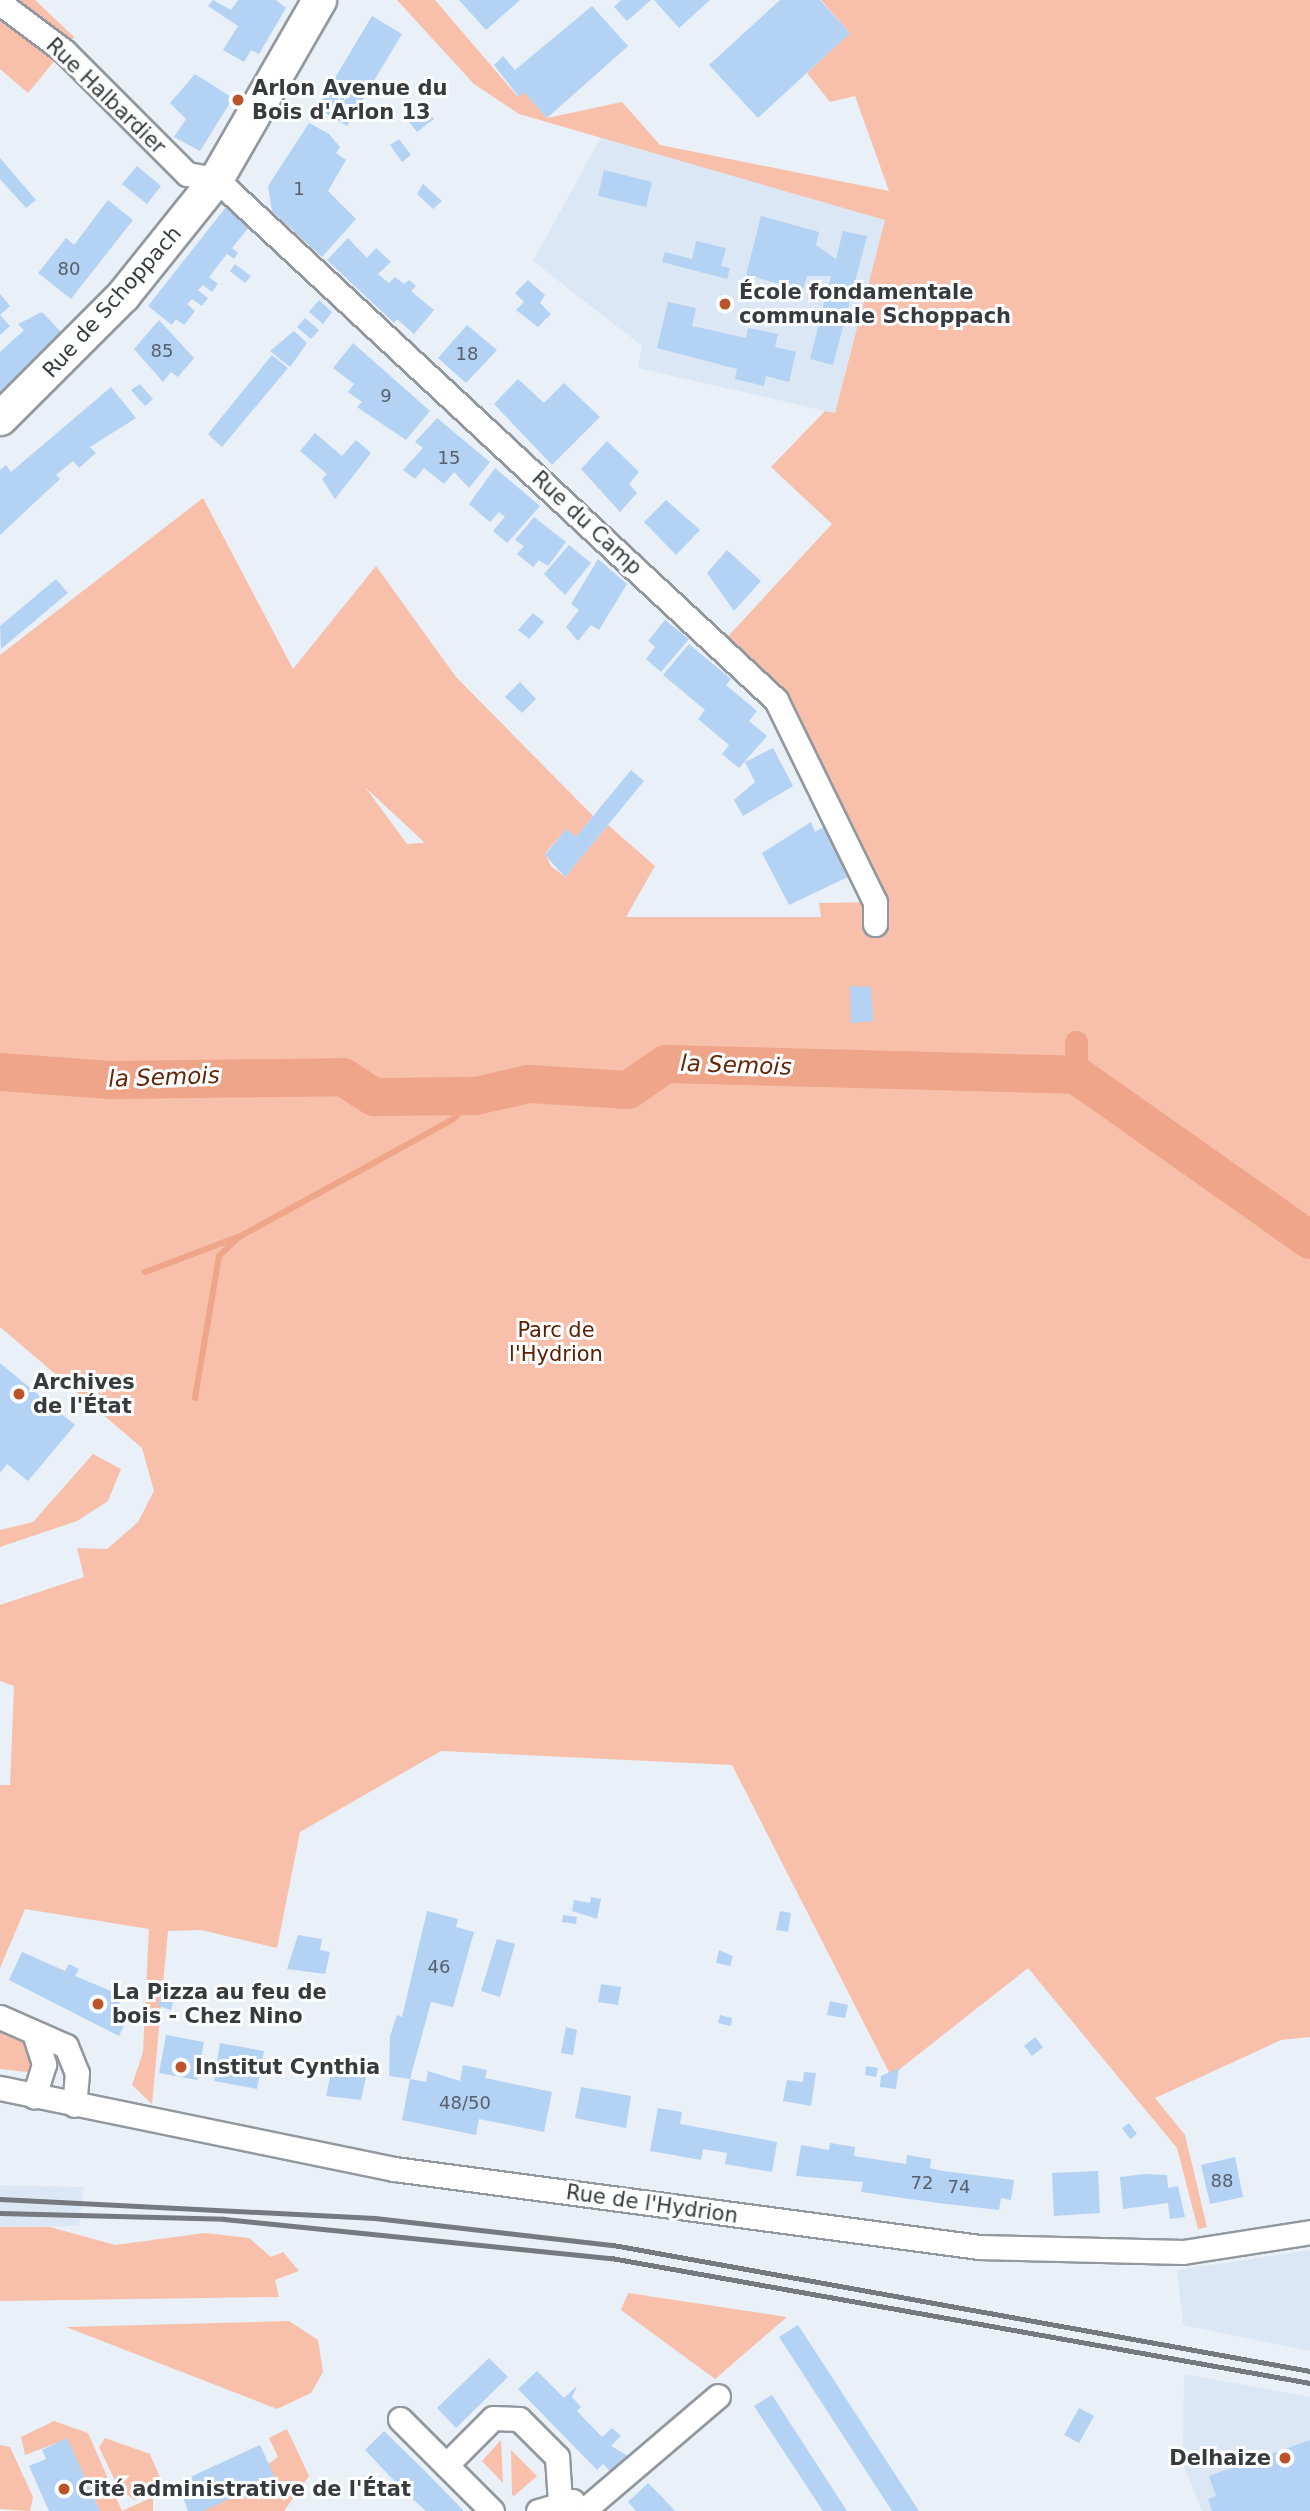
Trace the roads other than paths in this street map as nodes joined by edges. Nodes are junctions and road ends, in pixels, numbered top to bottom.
1 (320, 0) edge
2 (0, 3) edge
3 (216, 178) junction
4 (0, 418) edge
5 (875, 924) dead end
6 (0, 2017) edge
7 (34, 2033) junction
8 (0, 2088) edge
9 (34, 2096) junction
10 (74, 2105) junction
11 (1310, 2232) edge
12 (718, 2396) dead end
13 (400, 2419) dead end
14 (446, 2465) junction
15 (560, 2502) junction
16 (594, 2508) edge
17 (492, 2511) edge
18 (538, 2511) edge

1 - 3 main road, Rue de Schoppach
2 - 3 street, Rue Halbardier
3 - 4 main road, Rue de Schoppach
3 - 5 street, Rue du Camp
6 - 7 street
7 - 9 street
7 - 10 street
8 - 9 street, Rue de l'Hydrion
9 - 10 street, Rue de l'Hydrion
10 - 11 street, Rue de l'Hydrion
12 - 16 street
13 - 14 street
14 - 15 street
14 - 17 street
15 - 16 street
15 - 18 street

